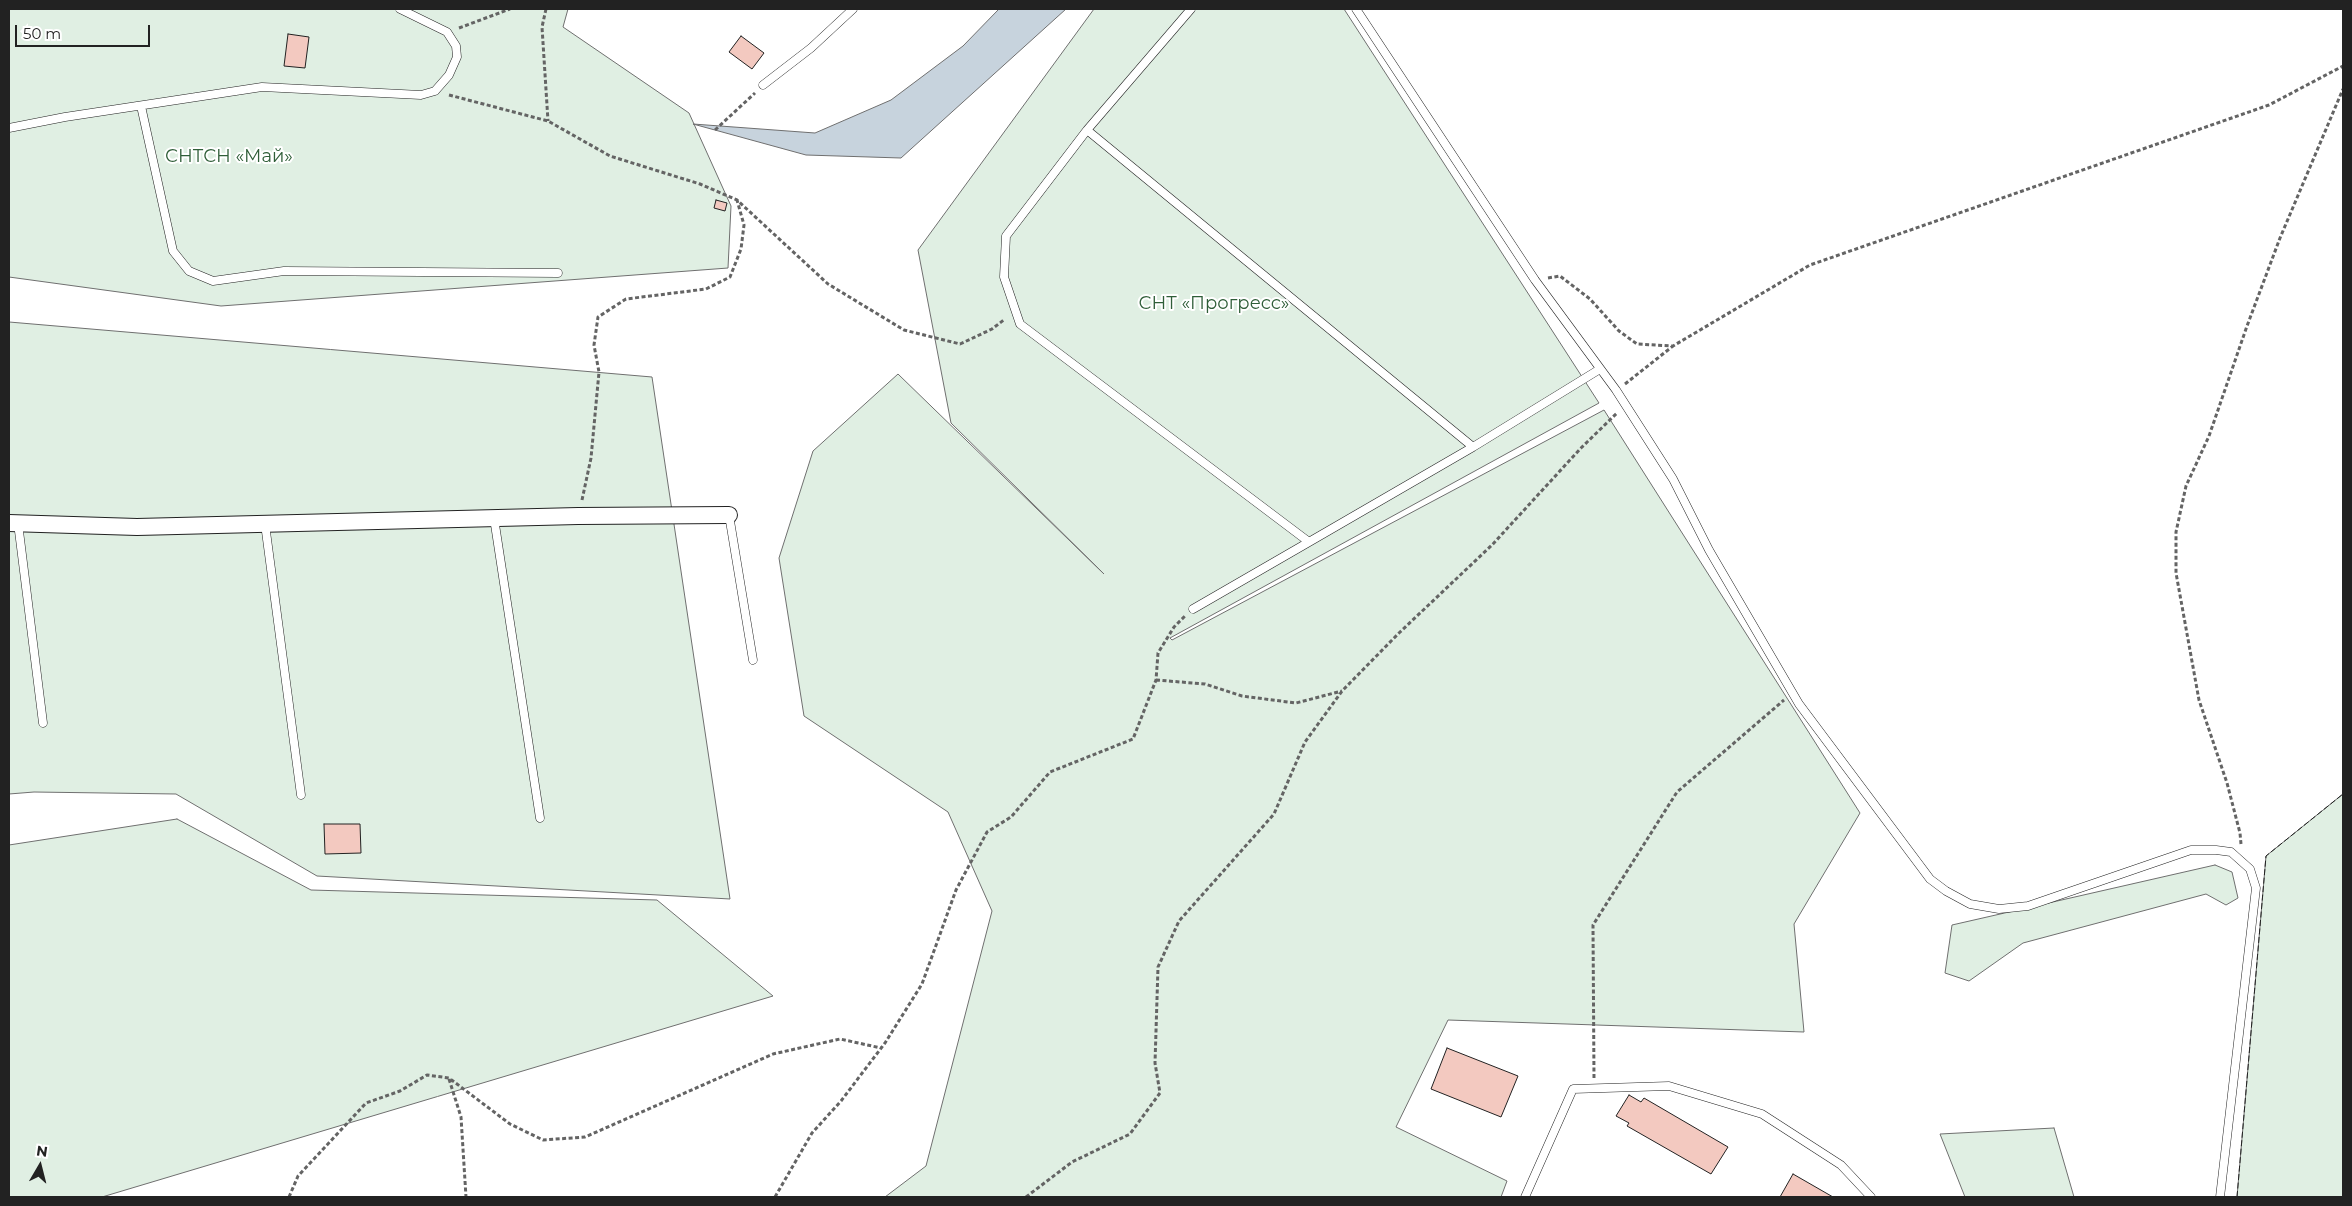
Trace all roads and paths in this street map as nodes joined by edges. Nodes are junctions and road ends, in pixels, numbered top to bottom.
1 (400, 9) edge
2 (510, 9) edge
3 (546, 9) edge
4 (853, 9) edge
5 (1192, 9) edge
6 (1356, 9) edge
7 (447, 32) junction
8 (2343, 66) edge
9 (763, 85) joint
10 (2343, 89) edge
11 (435, 91) junction
12 (141, 106) junction
13 (548, 121) junction
14 (9, 128) edge
15 (715, 130) dead end
16 (1087, 130) junction
17 (737, 200) junction
18 (558, 273) dead end
19 (1535, 280) junction
20 (1015, 310) junction
21 (1672, 346) junction
22 (1600, 369) junction
23 (1616, 390) junction
24 (1625, 405) junction
25 (1473, 447) junction
26 (729, 515) joint
27 (578, 516) junction
28 (494, 518) junction
29 (13, 523) edge
30 (265, 524) junction
31 (1308, 542) junction
32 (1193, 609) joint
33 (753, 660) dead end
34 (1156, 680) junction
35 (1342, 691) junction
36 (1787, 698) dead end
37 (43, 723) dead end
38 (301, 795) dead end
39 (540, 818) dead end
40 (2241, 860) junction
41 (881, 1048) junction
42 (448, 1078) junction
43 (1594, 1088) junction
44 (289, 1197) edge
45 (466, 1197) edge
46 (775, 1197) edge
47 (1026, 1197) edge
48 (1525, 1197) edge
49 (1871, 1197) edge
50 (2220, 1197) edge

1 - 7 lane
2 - 7 path
3 - 13 path
4 - 9 lane
5 - 16 lane
6 - 19 lane
7 - 11 lane
8 - 21 path
9 - 15 path
10 - 40 path
11 - 12 lane
11 - 13 path
12 - 14 lane
12 - 18 lane
13 - 17 path
16 - 20 lane
16 - 25 lane
17 - 20 path
17 - 27 path
19 - 21 path
19 - 22 lane
20 - 31 lane
21 - 23 path
22 - 23 lane
22 - 25 lane
23 - 24 lane
24 - 35 path
24 - 40 lane
25 - 31 lane
26 - 27 street
26 - 33 lane
27 - 28 street
28 - 30 street
28 - 39 lane
29 - 30 street
29 - 37 lane
30 - 38 lane
31 - 32 lane
32 - 34 path
34 - 35 path
34 - 41 path
35 - 47 path
36 - 43 path
40 - 50 lane
41 - 42 path
41 - 46 path
42 - 44 path
42 - 45 path
43 - 48 lane
43 - 49 lane

